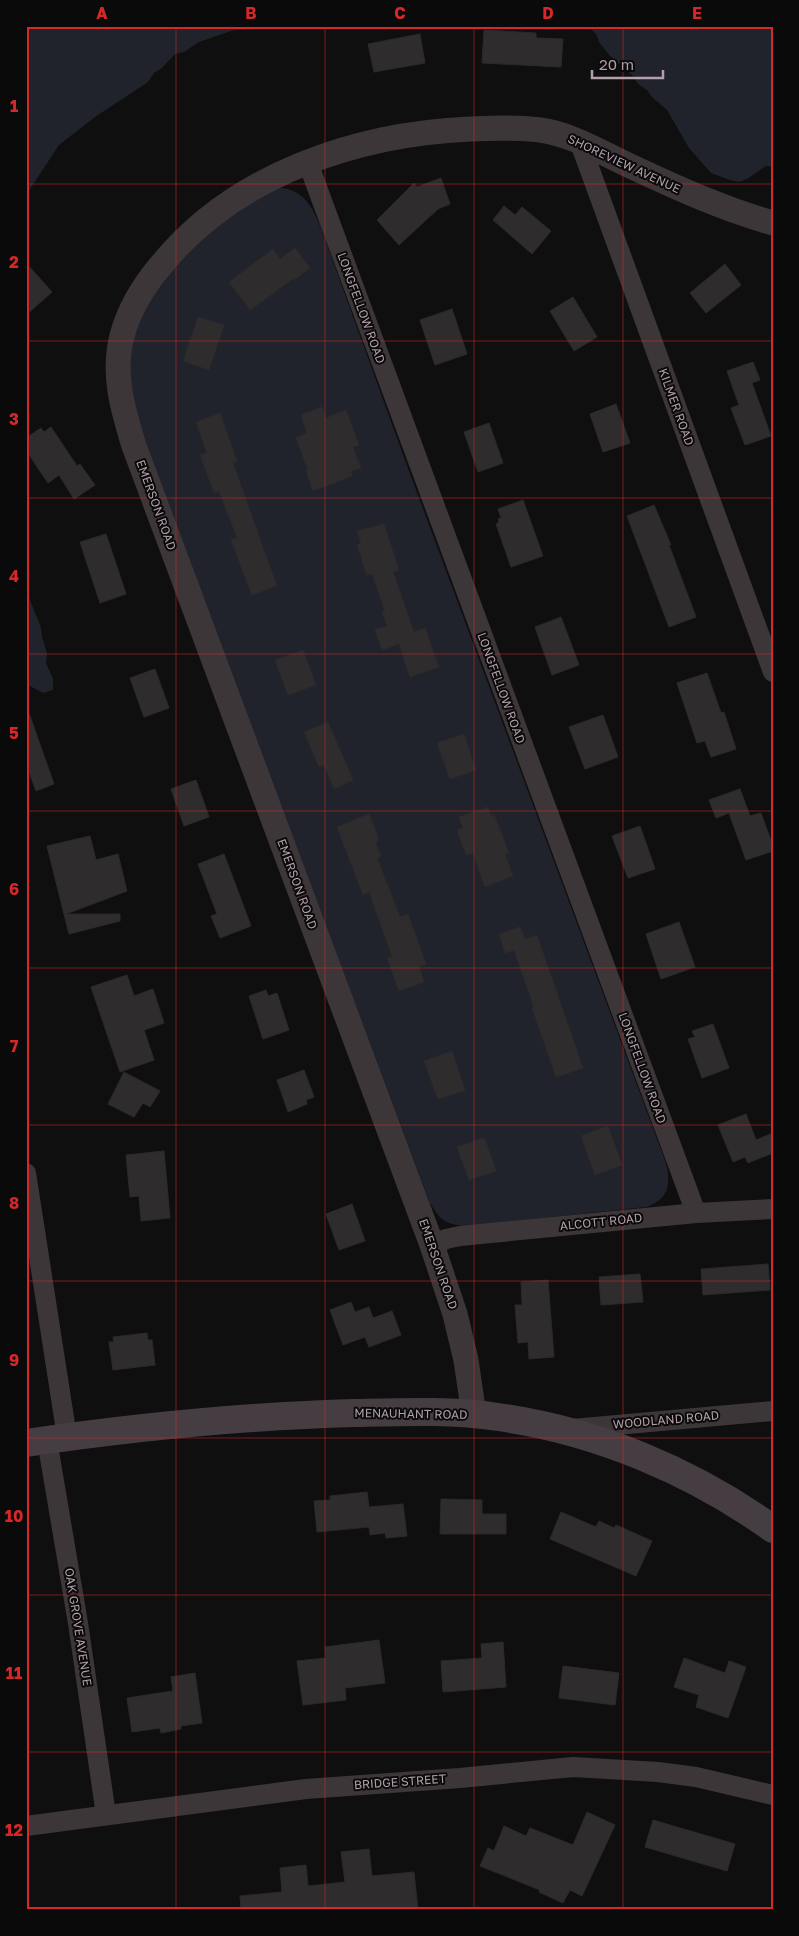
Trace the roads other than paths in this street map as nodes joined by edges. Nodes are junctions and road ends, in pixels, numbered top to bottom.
1 (580, 143) junction
2 (308, 163) junction
3 (773, 223) edge
4 (118, 356) joint
5 (773, 672) edge
6 (26, 1173) edge
7 (773, 1209) edge
8 (696, 1213) junction
9 (432, 1245) junction
10 (773, 1411) edge
11 (474, 1415) junction
12 (560, 1430) junction
13 (47, 1440) edge
14 (773, 1529) edge
15 (773, 1795) edge
16 (106, 1815) junction
17 (26, 1826) edge

1 - 2 street, SHOREVIEW AVENUE
1 - 3 street, SHOREVIEW AVENUE
1 - 5 street, KILMER ROAD
2 - 4 street, SHOREVIEW AVENUE
2 - 8 street, LONGFELLOW ROAD
4 - 9 street, EMERSON ROAD
6 - 13 street, OAK GROVE AVENUE
7 - 8 street, ALCOTT ROAD
8 - 9 street, ALCOTT ROAD
9 - 11 street, EMERSON ROAD
10 - 12 street, WOODLAND ROAD
11 - 12 main road, MENAUHANT ROAD
11 - 13 main road, MENAUHANT ROAD
12 - 14 main road, MENAUHANT ROAD
13 - 16 street, OAK GROVE AVENUE
15 - 16 street, BRIDGE STREET
16 - 17 street, BRIDGE STREET

